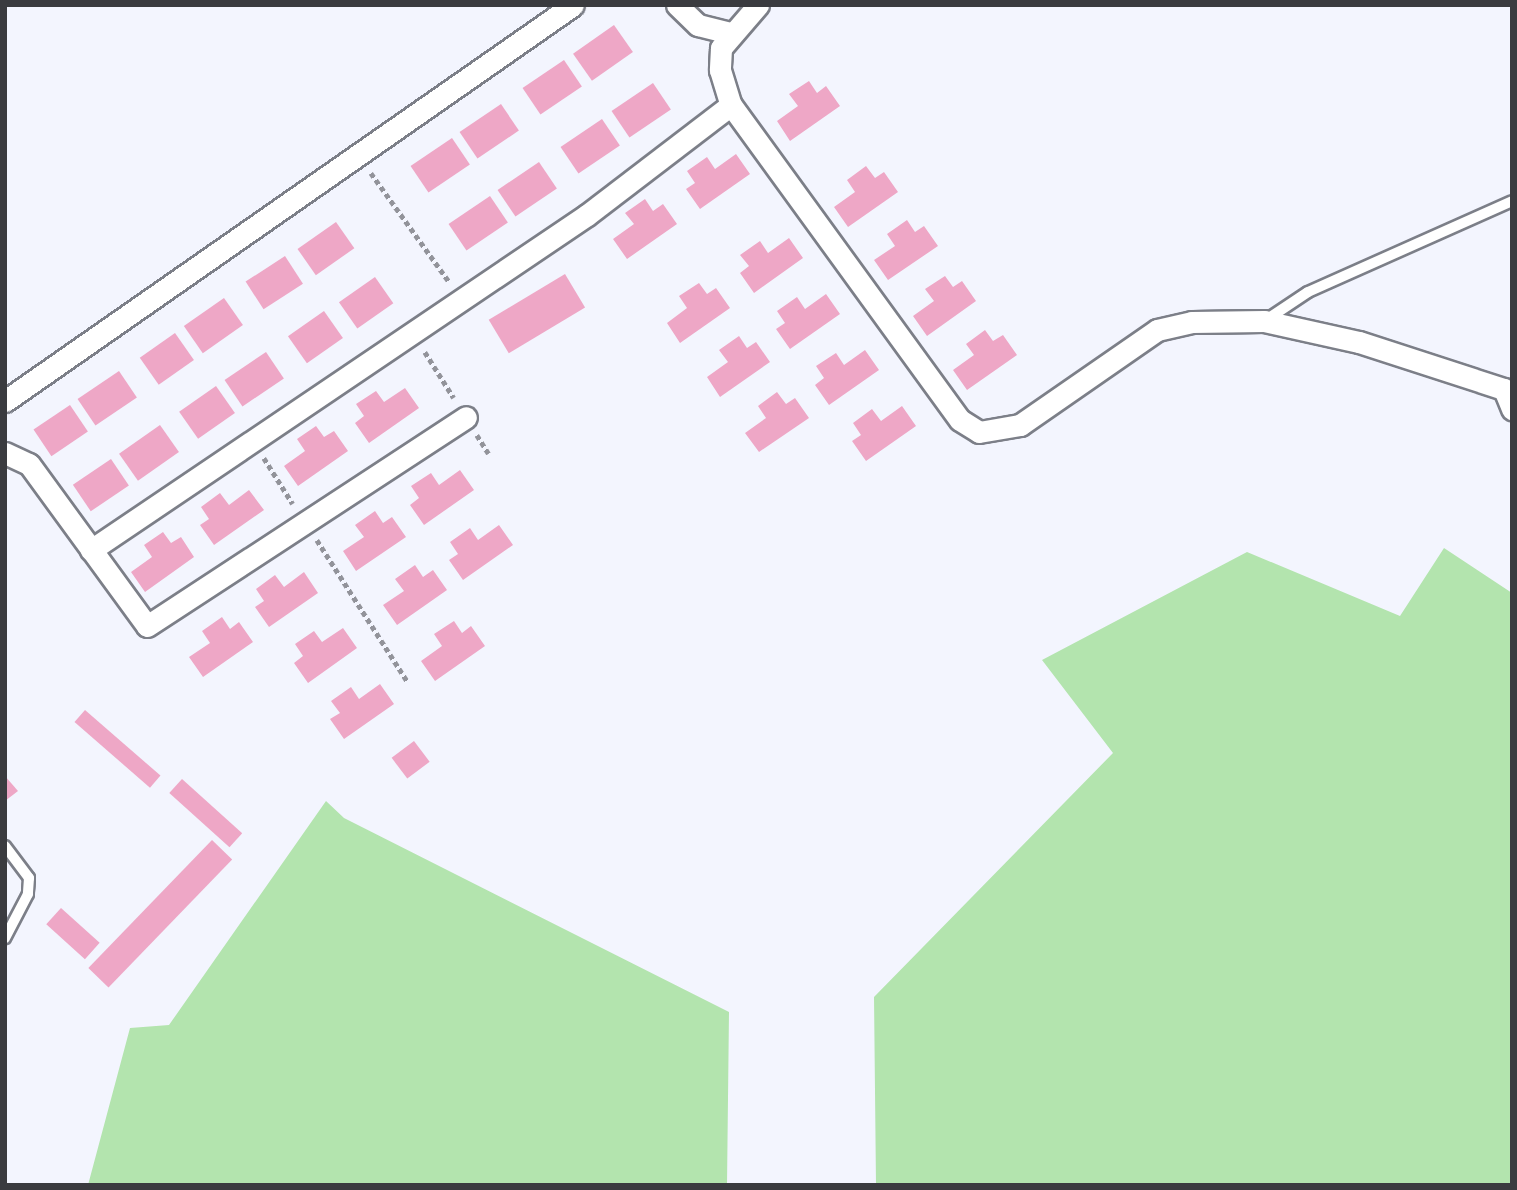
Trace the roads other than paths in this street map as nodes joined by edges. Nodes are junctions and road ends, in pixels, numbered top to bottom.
1 (573, 5) edge
2 (677, 5) edge
3 (758, 5) edge
4 (731, 33) junction
5 (731, 105) junction
6 (1512, 201) edge
7 (1264, 321) junction
8 (5, 401) edge
9 (1512, 409) edge
10 (466, 418) road end
11 (5, 453) edge
12 (92, 550) junction
13 (5, 846) edge
14 (5, 938) edge

1 - 8 street
2 - 4 street
3 - 4 street
4 - 5 street
5 - 7 street
5 - 12 street
6 - 7 lane
7 - 9 street
10 - 12 street
11 - 12 street
13 - 14 lane

